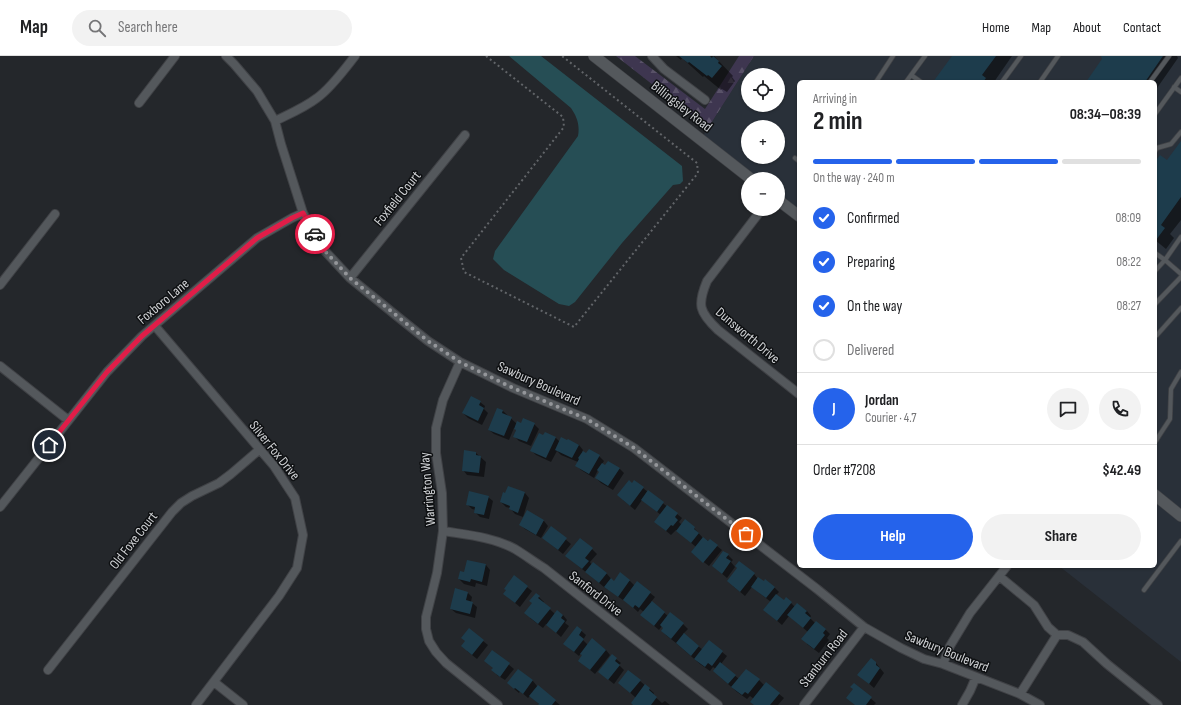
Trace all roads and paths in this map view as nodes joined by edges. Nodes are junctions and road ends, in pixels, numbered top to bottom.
1 (175, 56) edge
2 (226, 56) edge
3 (355, 56) edge
4 (486, 56) edge
5 (562, 56) edge
6 (594, 56) edge
7 (652, 56) edge
8 (893, 56) edge
9 (924, 56) edge
10 (1021, 56) edge
11 (1058, 56) edge
12 (1169, 56) edge
13 (911, 75) junction
14 (1181, 78) edge
15 (877, 80) edge
16 (907, 80) edge
17 (918, 80) edge
18 (1003, 80) edge
19 (1041, 80) edge
20 (1151, 80) edge
21 (1174, 87) junction
22 (1181, 92) edge
23 (705, 100) dead end
24 (139, 103) dead end
25 (1157, 111) edge
26 (275, 121) junction
27 (1181, 132) edge
28 (465, 135) dead end
29 (1157, 148) edge
30 (742, 172) edge
31 (785, 205) edge
32 (303, 213) junction
33 (55, 214) dead end
34 (797, 214) edge
35 (757, 216) edge
36 (1181, 237) edge
37 (1157, 254) edge
38 (1165, 260) junction
39 (1157, 269) edge
40 (1181, 276) edge
41 (350, 278) junction
42 (0, 285) edge
43 (1157, 302) edge
44 (1181, 308) edge
45 (155, 326) junction
46 (1157, 335) edge
47 (460, 362) junction
48 (0, 366) edge
49 (1181, 372) edge
50 (797, 392) edge
51 (68, 420) junction
52 (1157, 439) edge
53 (259, 450) junction
54 (1157, 497) edge
55 (0, 507) edge
56 (1181, 516) edge
57 (443, 531) junction
58 (1181, 542) edge
59 (1005, 568) edge
60 (999, 576) junction
61 (1144, 590) dead end
62 (864, 627) junction
63 (1057, 635) junction
64 (943, 664) junction
65 (48, 670) dead end
66 (976, 677) junction
67 (214, 682) junction
68 (1020, 694) junction
69 (196, 705) edge
70 (242, 705) edge
71 (498, 705) edge
72 (718, 705) edge
73 (804, 705) edge
74 (962, 705) edge
75 (1040, 705) edge
76 (1158, 705) edge

1 - 24 street
2 - 26 street, Sawbury Boulevard
3 - 26 street
4 - 5 path
6 - 30 street, Billingsley Road
7 - 23 street
8 - 15 lane
9 - 13 lane
10 - 18 lane
11 - 19 lane
12 - 20 lane
13 - 16 lane
13 - 17 lane
14 - 21 lane
21 - 22 lane
21 - 25 lane
26 - 32 street, Sawbury Boulevard
27 - 29 lane
28 - 41 street, Foxfield Court
31 - 34 street
32 - 41 street, Sawbury Boulevard
32 - 45 street, Foxboro Lane
33 - 42 street
35 - 50 street, Dunsworth Drive
36 - 38 lane
37 - 38 lane
38 - 39 lane
38 - 40 lane
40 - 43 lane
41 - 47 street, Sawbury Boulevard
44 - 46 lane
45 - 51 street, Foxboro Lane
45 - 53 street, Silver Fox Drive
47 - 57 street, Warrington Way
47 - 62 street, Sawbury Boulevard
48 - 51 street
49 - 52 lane
51 - 55 street, Foxboro Lane
53 - 65 street, Old Foxe Court
53 - 67 street, Silver Fox Drive
54 - 56 street
57 - 71 street, Warrington Way
57 - 72 street, Sanford Drive
58 - 61 lane
59 - 60 street
60 - 63 street
60 - 64 street
62 - 64 street, Sawbury Boulevard
62 - 73 street, Stanburn Road
63 - 68 street
63 - 76 street
64 - 66 street, Sawbury Boulevard
66 - 68 street, Sawbury Boulevard
66 - 74 street
67 - 69 street, Silver Fox Drive
67 - 70 street
68 - 75 street, Sawbury Boulevard

